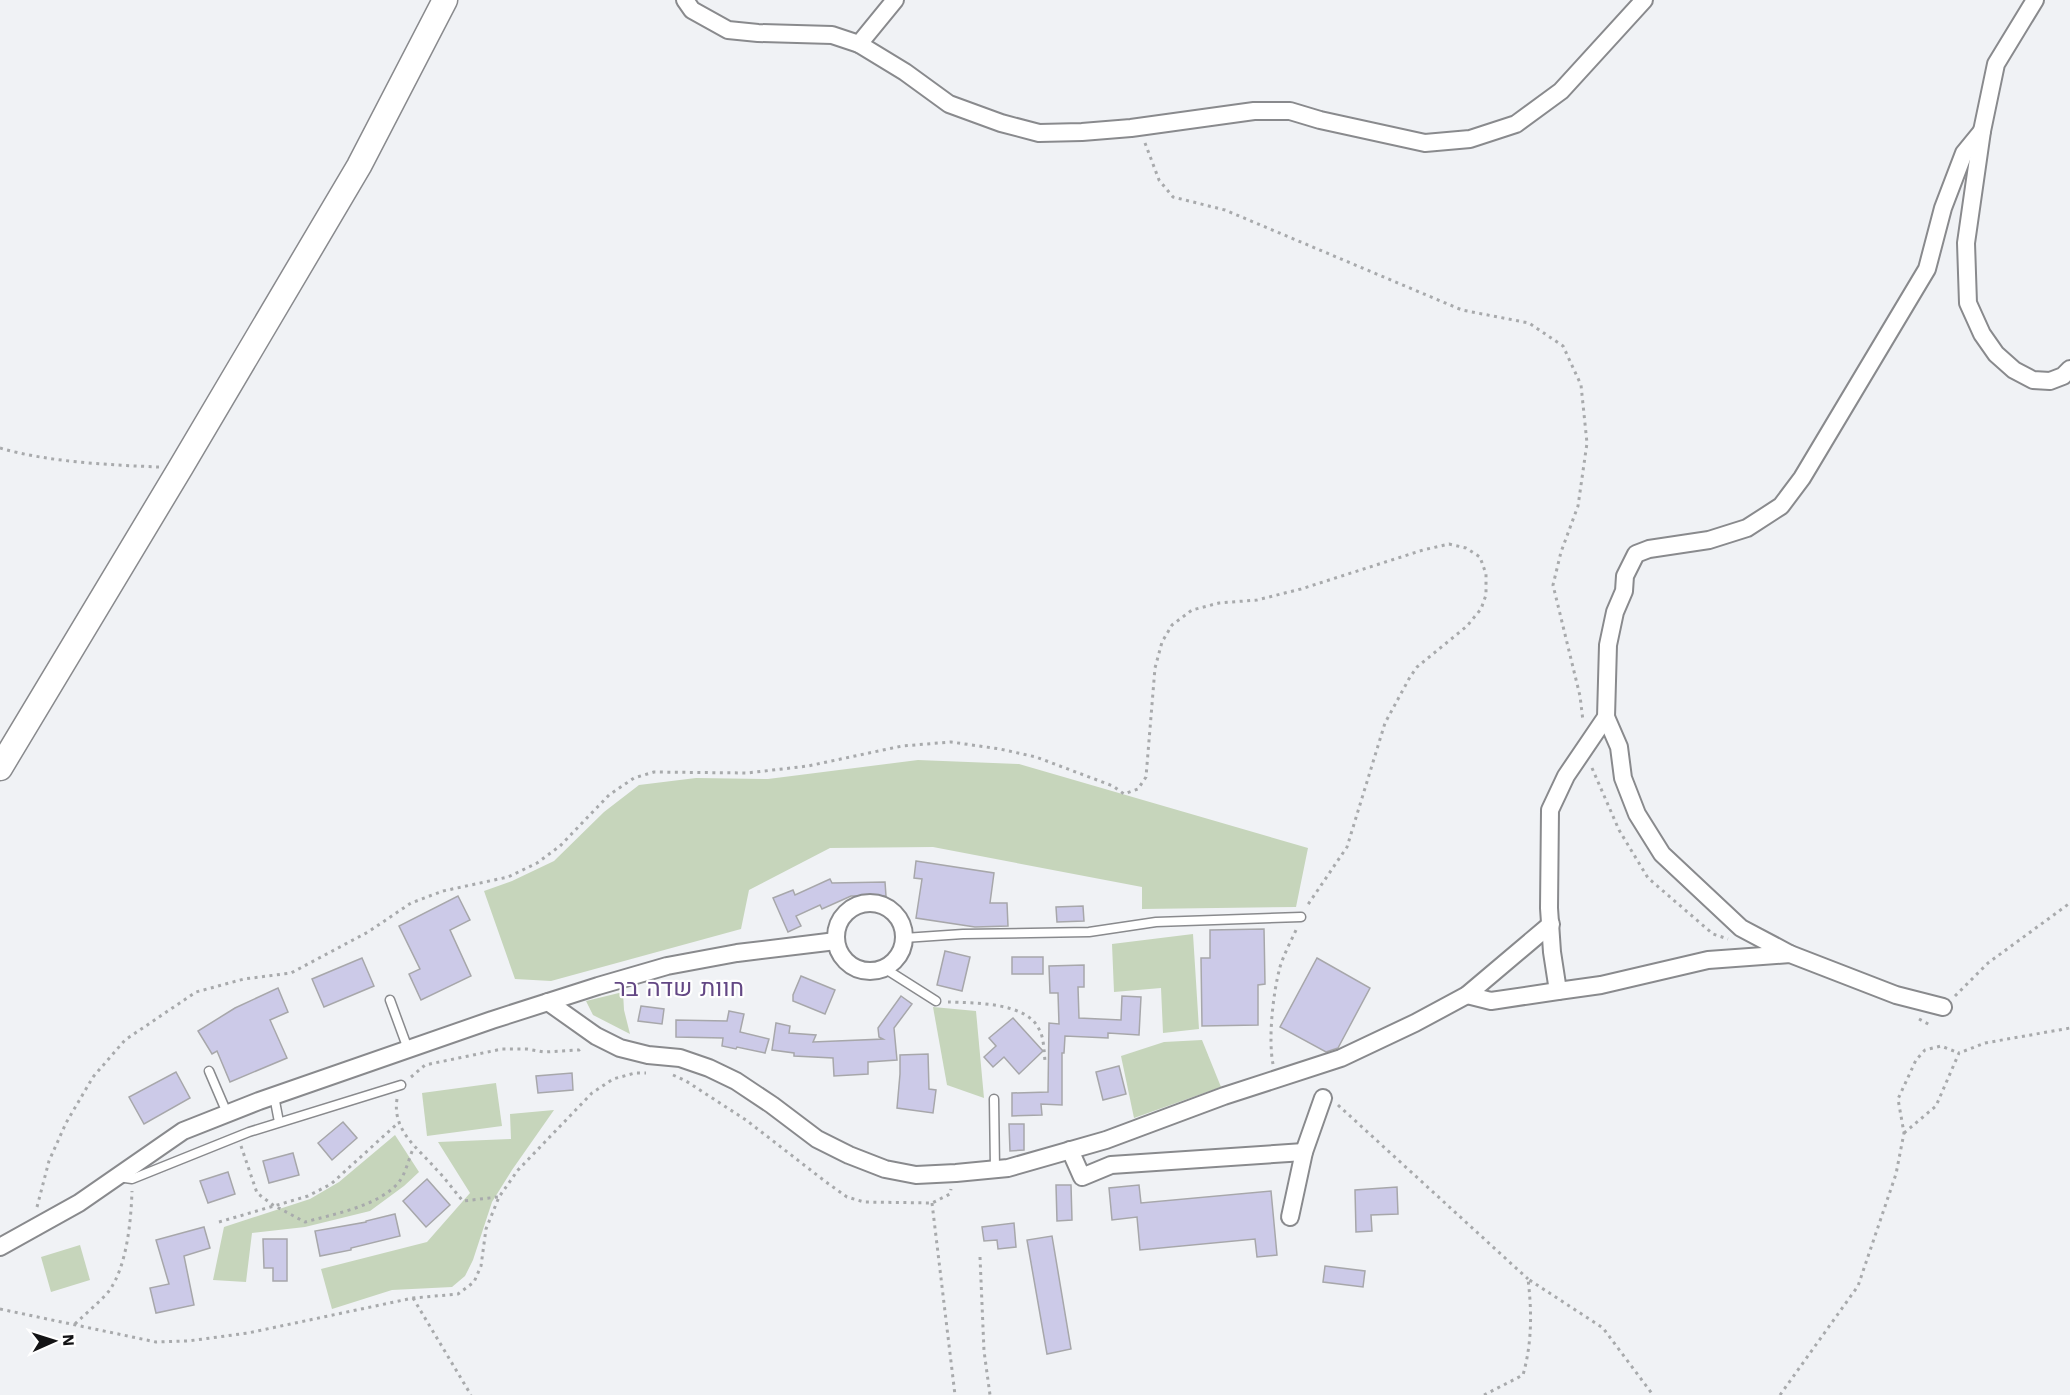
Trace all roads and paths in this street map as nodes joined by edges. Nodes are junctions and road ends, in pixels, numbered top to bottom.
1 (445, 0) edge
2 (685, 0) edge
3 (895, 0) edge
4 (1644, 0) edge
5 (2035, 0) edge
6 (859, 44) junction
7 (1142, 127) junction
8 (1982, 131) junction
9 (2070, 369) edge
10 (0, 448) edge
11 (182, 467) junction
12 (1606, 717) junction
13 (1585, 747) junction
14 (0, 768) edge
15 (2070, 903) edge
16 (1301, 916) junction
17 (1551, 924) junction
18 (904, 938) junction
19 (836, 941) junction
20 (1732, 941) dead end
21 (1790, 954) junction
22 (885, 968) junction
23 (1558, 991) junction
24 (1467, 995) junction
25 (390, 1000) dead end
26 (936, 1001) joint
27 (548, 1002) junction
28 (1943, 1007) joint
29 (1913, 1015) dead end
30 (1932, 1026) dead end
31 (2070, 1028) edge
32 (596, 1036) junction
33 (408, 1049) junction
34 (1959, 1053) junction
35 (1045, 1061) dead end
36 (209, 1071) dead end
37 (656, 1072) dead end
38 (667, 1072) dead end
39 (1277, 1079) junction
40 (401, 1085) junction
41 (274, 1096) junction
42 (1323, 1098) joint
43 (994, 1099) dead end
44 (227, 1113) junction
45 (279, 1122) junction
46 (398, 1123) junction
47 (1904, 1133) junction
48 (238, 1136) junction
49 (414, 1147) junction
50 (1070, 1150) junction
51 (1305, 1152) junction
52 (995, 1169) junction
53 (956, 1173) junction
54 (115, 1177) junction
55 (132, 1179) junction
56 (499, 1197) junction
57 (932, 1203) junction
58 (273, 1205) junction
59 (1290, 1217) dead end
60 (219, 1222) dead end
61 (32, 1229) junction
62 (0, 1247) edge
63 (980, 1257) dead end
64 (1528, 1279) junction
65 (413, 1298) junction
66 (0, 1309) edge
67 (75, 1324) junction
68 (471, 1395) edge
69 (955, 1395) edge
70 (990, 1395) edge
71 (1484, 1395) edge
72 (1653, 1395) edge
73 (1780, 1395) edge

1 - 11 main road
2 - 6 street
3 - 6 street
4 - 7 street
5 - 8 street
6 - 7 street
7 - 13 path
8 - 9 street
8 - 12 street
10 - 11 path
11 - 14 main road
12 - 13 street
12 - 21 street
13 - 17 street
13 - 20 path
15 - 28 path
16 - 18 lane
16 - 39 path
16 - 61 path
17 - 23 street
17 - 24 street
18 - 19 street
18 - 22 street
19 - 22 street
19 - 27 street
21 - 23 street
21 - 28 street
22 - 26 lane
23 - 24 street
24 - 39 street
25 - 33 lane
26 - 35 path
27 - 32 street
27 - 33 street
29 - 30 path
31 - 34 path
32 - 40 path
32 - 53 street
33 - 41 street
34 - 47 path
34 - 47 path
36 - 44 lane
37 - 56 path
38 - 57 path
39 - 50 street
40 - 45 lane
40 - 46 path
41 - 44 street
41 - 45 lane
42 - 51 street
42 - 64 path
43 - 52 lane
44 - 54 street
45 - 48 lane
46 - 49 path
46 - 58 path
47 - 73 path
48 - 55 lane
48 - 58 path
49 - 56 path
49 - 58 path
50 - 51 street
50 - 52 street
51 - 59 street
52 - 53 street
53 - 57 path
54 - 55 lane
54 - 61 street
55 - 67 path
56 - 65 path
57 - 69 path
58 - 60 path
61 - 62 street
63 - 70 path
64 - 71 path
64 - 72 path
65 - 67 path
65 - 68 path
66 - 67 path

